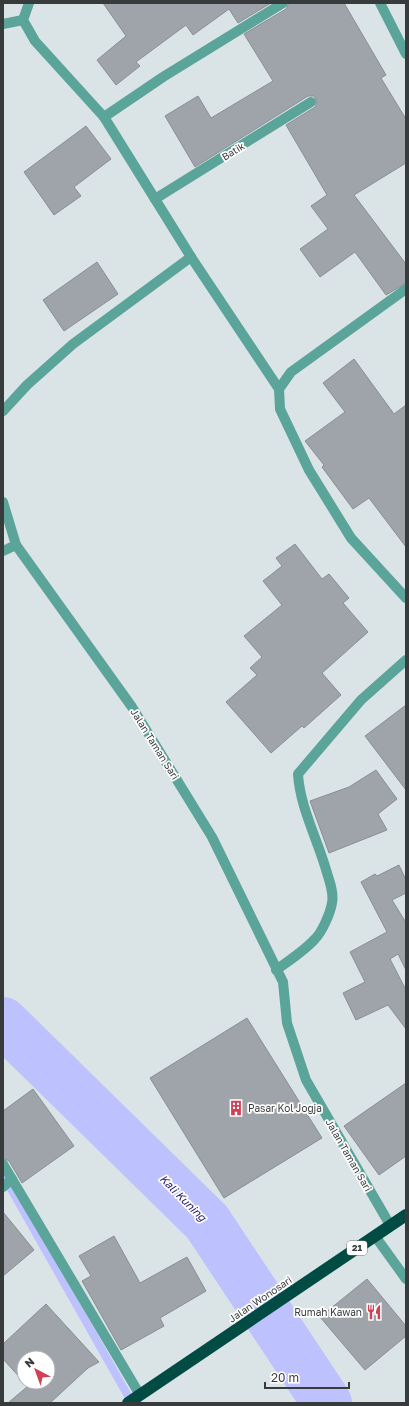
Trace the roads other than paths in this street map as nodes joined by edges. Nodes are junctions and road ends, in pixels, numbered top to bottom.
1 (29, 3) edge
2 (283, 3) edge
3 (380, 3) edge
4 (23, 20) junction
5 (3, 24) edge
6 (406, 54) edge
7 (311, 102) dead end
8 (104, 117) junction
9 (156, 199) junction
10 (187, 259) junction
11 (406, 289) edge
12 (279, 389) junction
13 (3, 411) edge
14 (3, 502) edge
15 (16, 545) junction
16 (3, 551) edge
17 (406, 598) edge
18 (406, 660) edge
19 (276, 970) junction
20 (3, 1164) edge
21 (8, 1182) edge
22 (406, 1215) edge
23 (390, 1225) junction
24 (375, 1236) junction
25 (406, 1279) edge
26 (134, 1398) edge

1 - 4 street
2 - 8 street
3 - 6 street
4 - 5 street
4 - 8 street
7 - 9 street, Batik
8 - 9 street
9 - 10 street
10 - 12 street
10 - 13 street
11 - 12 street
12 - 17 street
14 - 15 street, Jalan Taman Sari
15 - 16 street
15 - 19 street, Jalan Taman Sari
18 - 19 street
19 - 23 street, Jalan Taman Sari
20 - 21 street
21 - 26 street
22 - 23 highway, Jalan Wonosari / 21
23 - 24 highway, Jalan Wonosari / 21
24 - 25 street
24 - 26 highway, Jalan Wonosari / 21

